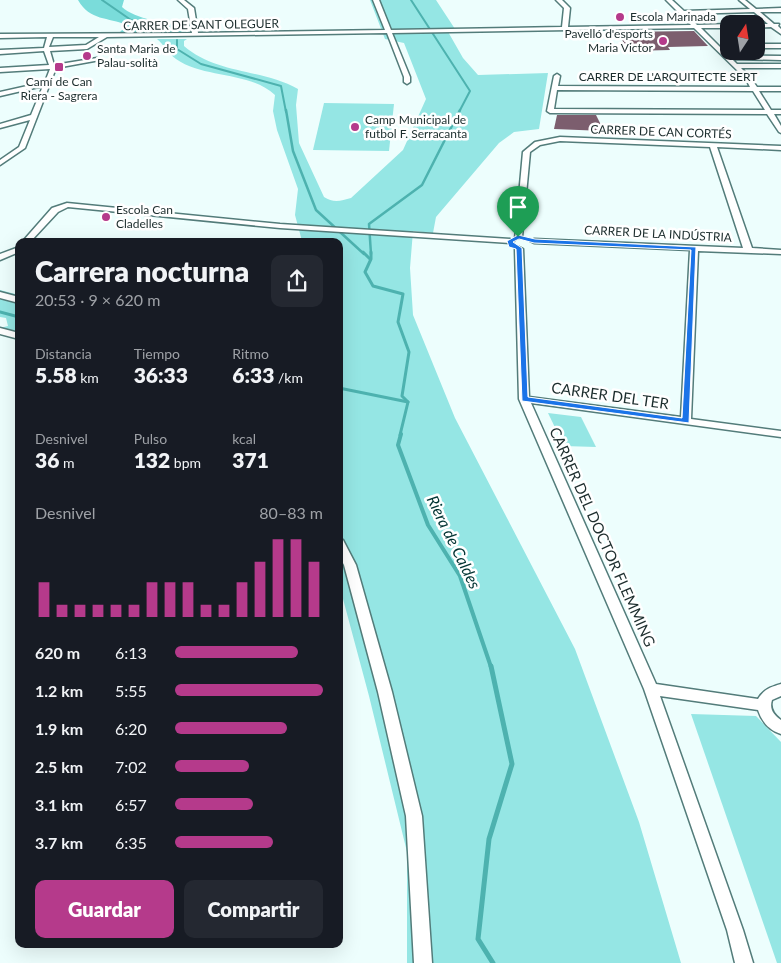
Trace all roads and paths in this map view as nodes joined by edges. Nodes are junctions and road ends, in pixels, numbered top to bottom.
1 (181, 0) edge
2 (376, 0) edge
3 (559, 0) edge
4 (669, 0) edge
5 (742, 0) edge
6 (781, 10) edge
7 (756, 11) junction
8 (682, 13) junction
9 (781, 25) edge
10 (720, 26) edge
11 (765, 26) edge
12 (773, 26) junction
13 (697, 27) junction
14 (565, 29) junction
15 (389, 32) junction
16 (781, 32) edge
17 (106, 35) junction
18 (195, 35) junction
19 (0, 36) edge
20 (51, 36) junction
21 (716, 46) junction
22 (720, 46) edge
23 (765, 46) edge
24 (781, 46) edge
25 (46, 50) junction
26 (720, 50) edge
27 (0, 52) edge
28 (765, 58) edge
29 (781, 58) edge
30 (98, 60) dead end
31 (730, 60) edge
32 (52, 66) junction
33 (735, 66) junction
34 (781, 66) edge
35 (0, 70) edge
36 (557, 76) dead end
37 (407, 82) dead end
38 (47, 85) junction
39 (554, 88) junction
40 (754, 89) junction
41 (781, 89) edge
42 (0, 94) edge
43 (0, 98) edge
44 (769, 112) junction
45 (781, 112) edge
46 (33, 116) junction
47 (0, 126) edge
48 (781, 131) edge
49 (540, 142) joint
50 (713, 146) junction
51 (781, 148) edge
52 (0, 163) edge
53 (30, 238) edge
54 (518, 243) junction
55 (694, 248) junction
56 (748, 250) junction
57 (15, 251) edge
58 (781, 252) edge
59 (0, 257) edge
60 (0, 294) edge
61 (15, 299) edge
62 (0, 331) edge
63 (15, 335) edge
64 (524, 399) junction
65 (686, 421) junction
66 (781, 434) edge
67 (343, 552) edge
68 (651, 689) junction
69 (781, 690) edge
70 (763, 705) junction
71 (781, 728) edge
72 (423, 963) edge
73 (744, 963) edge

1 - 18 street
2 - 15 street
3 - 14 street
4 - 8 street
5 - 7 street
6 - 7 street
7 - 8 street
7 - 12 street
8 - 13 street
9 - 12 street
10 - 13 street, CARRER DE SANT OLEGUER
11 - 12 street
12 - 16 street
13 - 14 street, CARRER DE SANT OLEGUER
13 - 21 street
14 - 15 street, CARRER DE SANT OLEGUER
15 - 18 street, CARRER DE SANT OLEGUER
15 - 37 street
17 - 18 street, CARRER DE SANT OLEGUER
17 - 20 street, CARRER DE SANT OLEGUER
17 - 25 street
19 - 20 street, CARRER DE SANT OLEGUER
20 - 25 street
21 - 22 street
21 - 26 street
23 - 24 street
25 - 27 street
25 - 32 street
28 - 29 street
30 - 32 street
31 - 33 street
32 - 35 street
32 - 38 street
33 - 34 street
33 - 40 street
36 - 39 street
38 - 42 street
38 - 43 street
38 - 46 street
39 - 40 street, CARRER DE L'ARQUITECTE SERT
39 - 44 street
40 - 41 street, CARRER DE L'ARQUITECTE SERT
40 - 44 street
44 - 45 street
44 - 48 street
46 - 47 street
46 - 52 street
49 - 50 street, CARRER DE CAN CORTÉS
49 - 54 street, CARRER DEL DOCTOR FLEMMING
50 - 51 street, CARRER DE CAN CORTÉS
50 - 56 street
53 - 54 street
54 - 55 street, CARRER DE LA INDÚSTRIA
54 - 64 street, CARRER DEL DOCTOR FLEMMING
55 - 56 street, CARRER DE LA INDÚSTRIA
55 - 65 street
56 - 58 street, CARRER DE LA INDÚSTRIA
57 - 59 street
60 - 61 street
62 - 63 street
64 - 65 street, CARRER DEL TER
64 - 68 street, CARRER DEL DOCTOR FLEMMING
65 - 66 street, CARRER DEL TER
67 - 72 street
68 - 70 street
68 - 73 street, CARRER DEL DOCTOR FLEMMING
69 - 70 street
70 - 71 street

